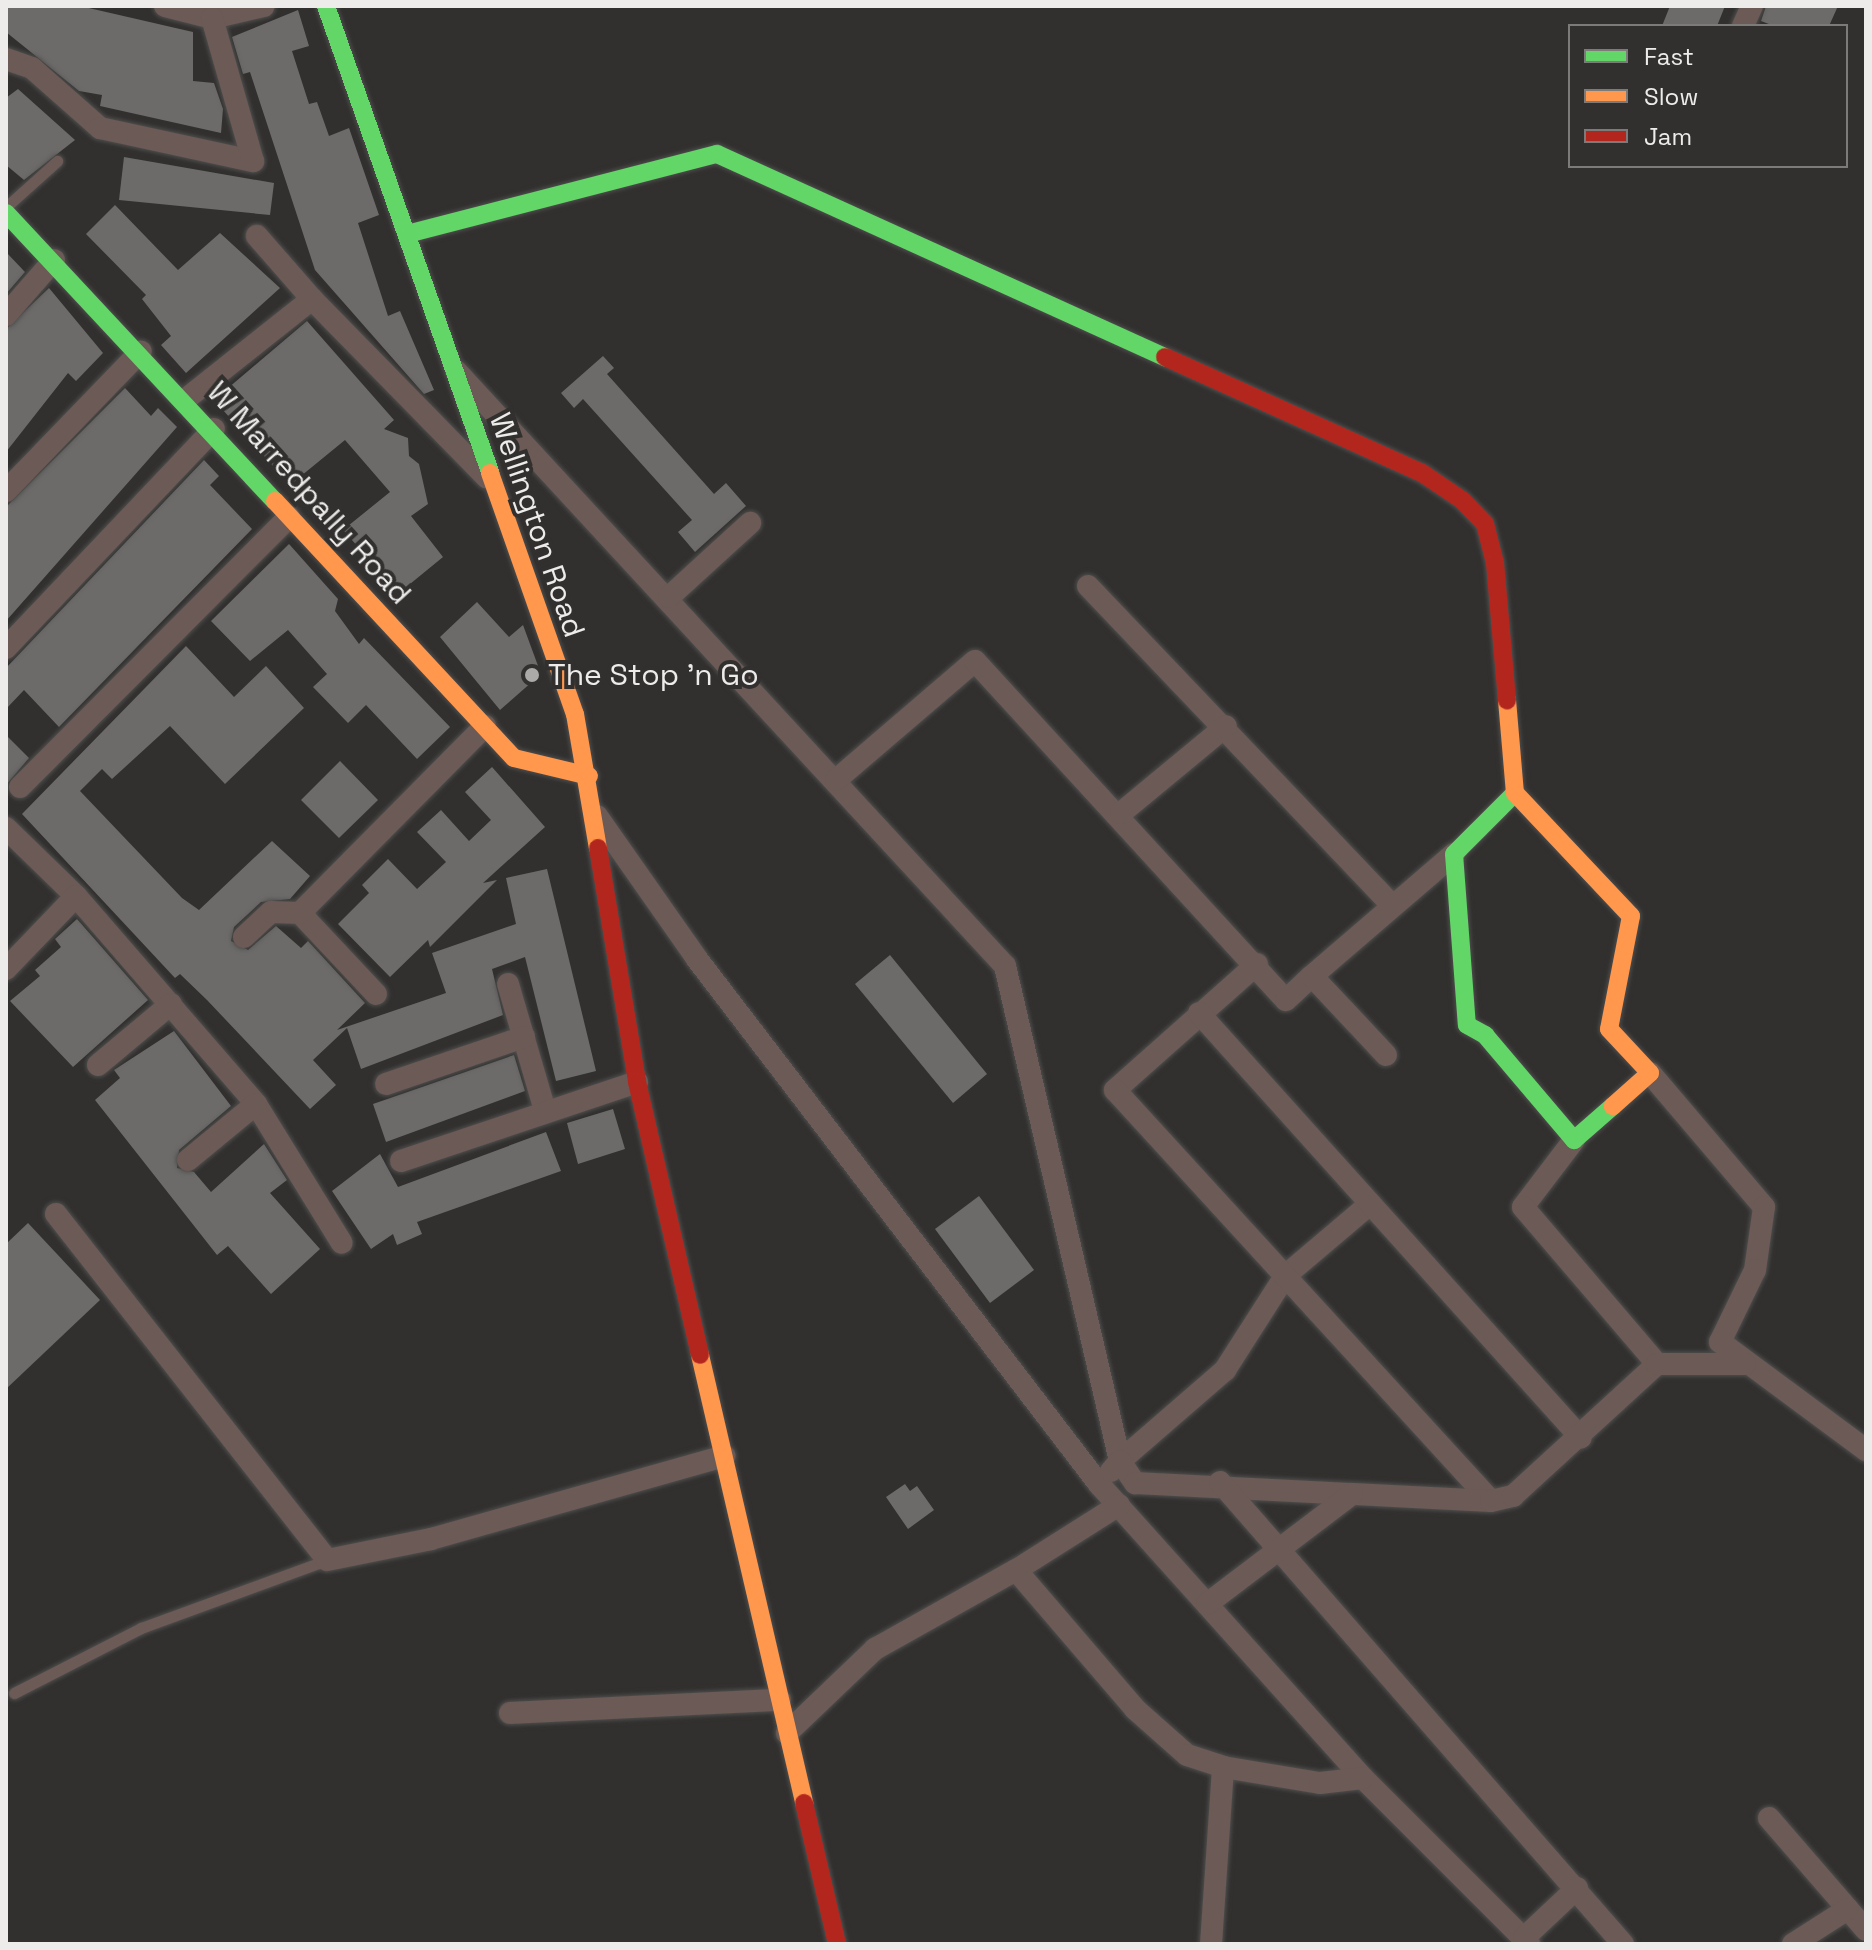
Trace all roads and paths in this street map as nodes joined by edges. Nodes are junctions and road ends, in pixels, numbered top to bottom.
1 (165, 6) edge
2 (264, 6) edge
3 (326, 6) edge
4 (212, 18) junction
5 (6, 59) edge
6 (57, 161) dead end
7 (6, 207) edge
8 (6, 213) edge
9 (411, 233) junction
10 (257, 236) dead end
11 (54, 260) junction
12 (312, 299) junction
13 (6, 315) edge
14 (141, 351) junction
15 (456, 371) junction
16 (186, 399) junction
17 (214, 429) junction
18 (489, 480) junction
19 (6, 491) edge
20 (289, 517) junction
21 (750, 523) dead end
22 (1088, 586) dead end
23 (669, 597) junction
24 (6, 648) edge
25 (485, 726) junction
26 (1226, 726) junction
27 (589, 776) junction
28 (836, 780) junction
29 (20, 787) dead end
30 (1515, 793) junction
31 (1121, 813) junction
32 (597, 816) junction
33 (6, 828) edge
34 (1454, 854) junction
35 (76, 896) junction
36 (1391, 904) junction
37 (300, 913) junction
38 (244, 937) dead end
39 (1257, 964) junction
40 (6, 969) edge
41 (1312, 976) junction
42 (508, 984) dead end
43 (376, 994) dead end
44 (171, 1004) junction
45 (1199, 1013) junction
46 (524, 1037) junction
47 (1386, 1055) dead end
48 (98, 1065) dead end
49 (1650, 1073) junction
50 (637, 1082) junction
51 (386, 1084) dead end
52 (256, 1104) junction
53 (544, 1107) junction
54 (1574, 1140) junction
55 (188, 1160) dead end
56 (401, 1161) dead end
57 (1370, 1204) junction
58 (56, 1214) dead end
59 (342, 1243) dead end
60 (1285, 1276) junction
61 (1657, 1364) junction
62 (1745, 1364) junction
63 (1581, 1438) junction
64 (1866, 1450) edge
65 (724, 1456) junction
66 (1120, 1461) junction
67 (1220, 1482) junction
68 (1099, 1484) junction
69 (1352, 1494) junction
70 (1491, 1501) junction
71 (1119, 1505) junction
72 (1275, 1552) junction
73 (327, 1560) junction
74 (1016, 1570) junction
75 (1207, 1604) junction
76 (14, 1693) dead end
77 (780, 1700) junction
78 (510, 1713) dead end
79 (787, 1733) junction
80 (1223, 1767) junction
81 (1363, 1778) junction
82 (1769, 1818) dead end
83 (1577, 1888) junction
84 (1848, 1909) junction
85 (1866, 1930) edge
86 (1526, 1941) edge
87 (837, 1944) edge
88 (1211, 1944) edge
89 (1623, 1944) edge
90 (1793, 1944) edge

1 - 4 street
2 - 4 street
3 - 9 main road, Wellington Road
4 - 5 street
6 - 7 lane
8 - 11 main road, W Marredpally Road
9 - 15 main road, Wellington Road
9 - 30 main road
10 - 12 street
11 - 13 street
11 - 14 main road, W Marredpally Road
12 - 16 street
12 - 18 street
14 - 16 main road, W Marredpally Road
14 - 19 street
15 - 18 main road, Wellington Road
15 - 23 street
16 - 17 main road, W Marredpally Road
17 - 20 main road, W Marredpally Road
17 - 24 street
18 - 27 main road, Wellington Road
20 - 25 main road, W Marredpally Road
20 - 29 street
21 - 23 street
22 - 26 street
23 - 28 street
25 - 27 main road, W Marredpally Road
25 - 37 street
26 - 31 street
26 - 36 street
27 - 32 main road, Wellington Road
28 - 31 street
28 - 66 street
30 - 34 main road
30 - 49 main road
31 - 39 street
32 - 50 main road, Wellington Road
32 - 68 street
33 - 35 street
34 - 36 street
34 - 54 main road
35 - 40 street
35 - 44 street
36 - 41 street
37 - 38 street
37 - 43 street
39 - 41 street
39 - 45 street
41 - 47 street
42 - 46 street
44 - 48 street
44 - 52 street
45 - 57 street
45 - 60 street
46 - 51 street
46 - 53 street
49 - 54 main road
49 - 62 street
50 - 53 street
50 - 65 main road, Wellington Road
52 - 55 street
52 - 59 street
53 - 56 street
54 - 61 street
57 - 60 street
57 - 63 street
58 - 73 street
60 - 66 street
60 - 70 street
61 - 62 street
61 - 63 street
62 - 64 street
63 - 70 street
65 - 73 street
65 - 77 main road, Wellington Road
66 - 67 street
66 - 68 street
67 - 69 street
67 - 72 street
68 - 71 street
69 - 70 street
69 - 72 street
71 - 74 street
71 - 75 street
72 - 75 street
72 - 83 street
73 - 76 lane
74 - 79 street
74 - 80 street
75 - 81 street
77 - 78 street
77 - 79 main road, Wellington Road
79 - 87 main road, Wellington Road
80 - 81 street
80 - 88 street
81 - 86 street
82 - 84 street
83 - 86 street
83 - 89 street
84 - 85 street
84 - 90 street

